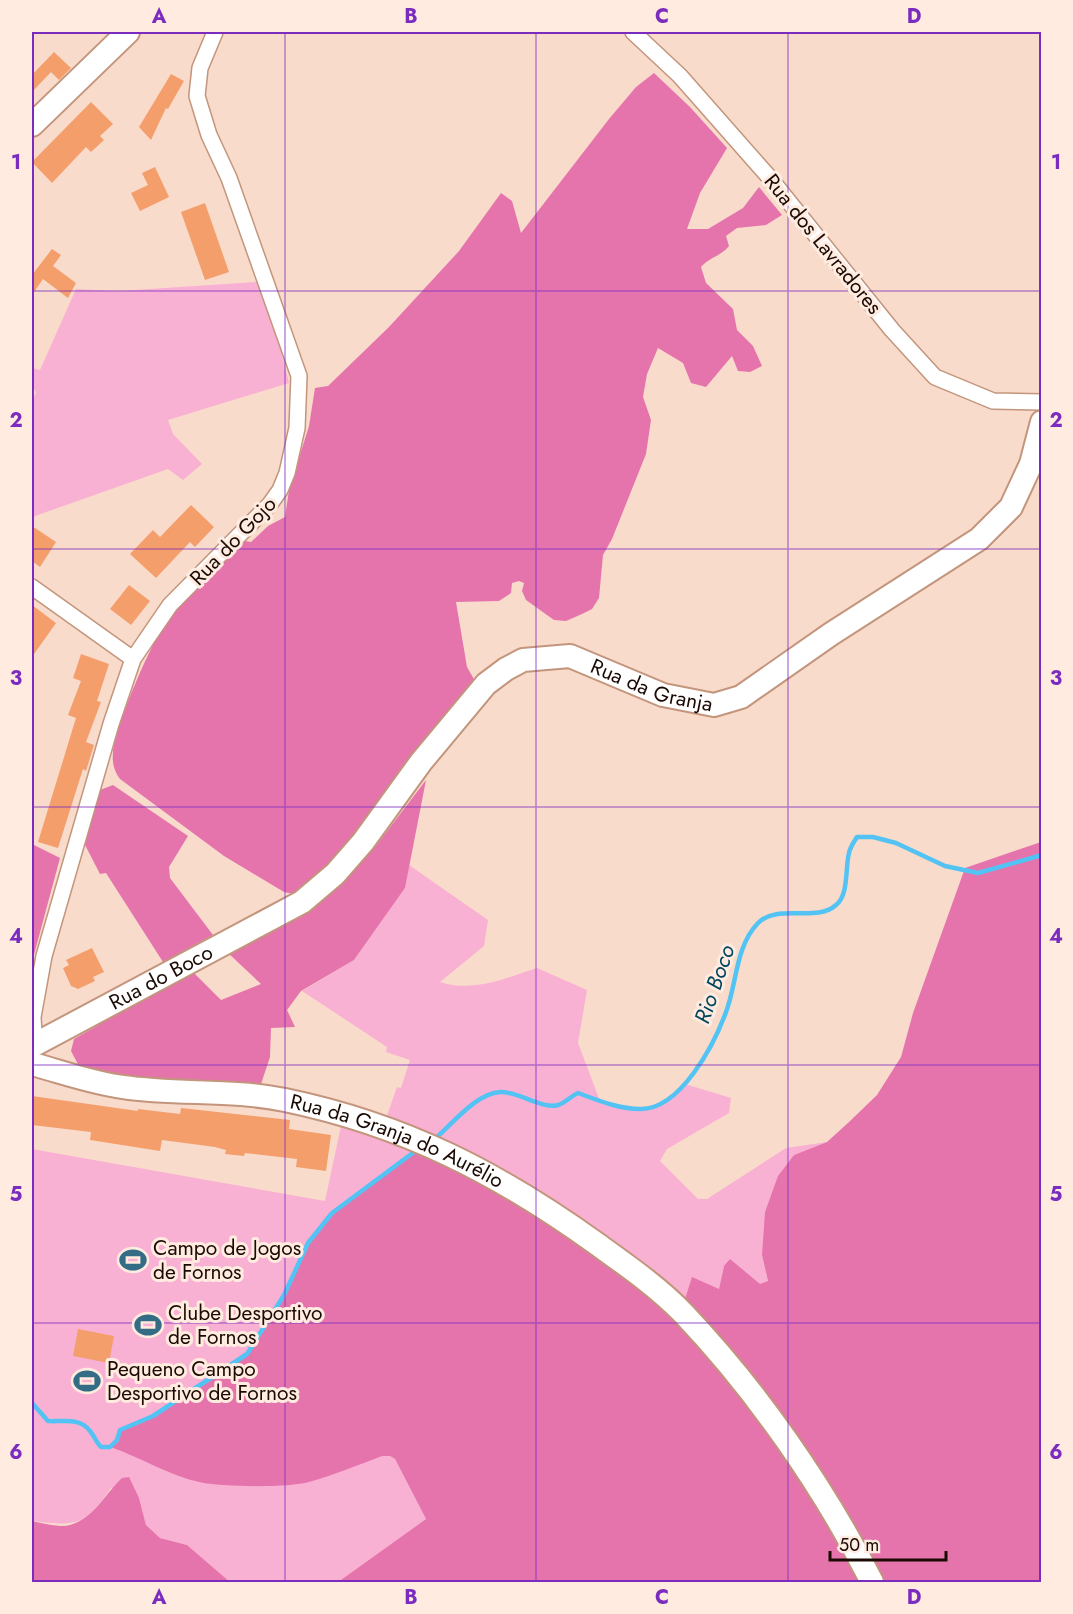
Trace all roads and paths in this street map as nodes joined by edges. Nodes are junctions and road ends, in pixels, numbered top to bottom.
1 (128, 32) edge
2 (215, 32) edge
3 (633, 32) edge
4 (32, 125) edge
5 (1041, 402) edge
6 (1041, 422) edge
7 (32, 587) edge
8 (134, 658) junction
9 (289, 908) joint
10 (34, 1051) edge
11 (872, 1582) edge

1 - 4 street
2 - 8 street, Rua do Gojo
3 - 5 street, Rua dos Lavradores
6 - 9 street, Rua da Granja
7 - 8 street
8 - 10 street, Rua do Gojo
9 - 10 street, Rua do Boco
10 - 11 street, Rua da Granja do Aurélio

